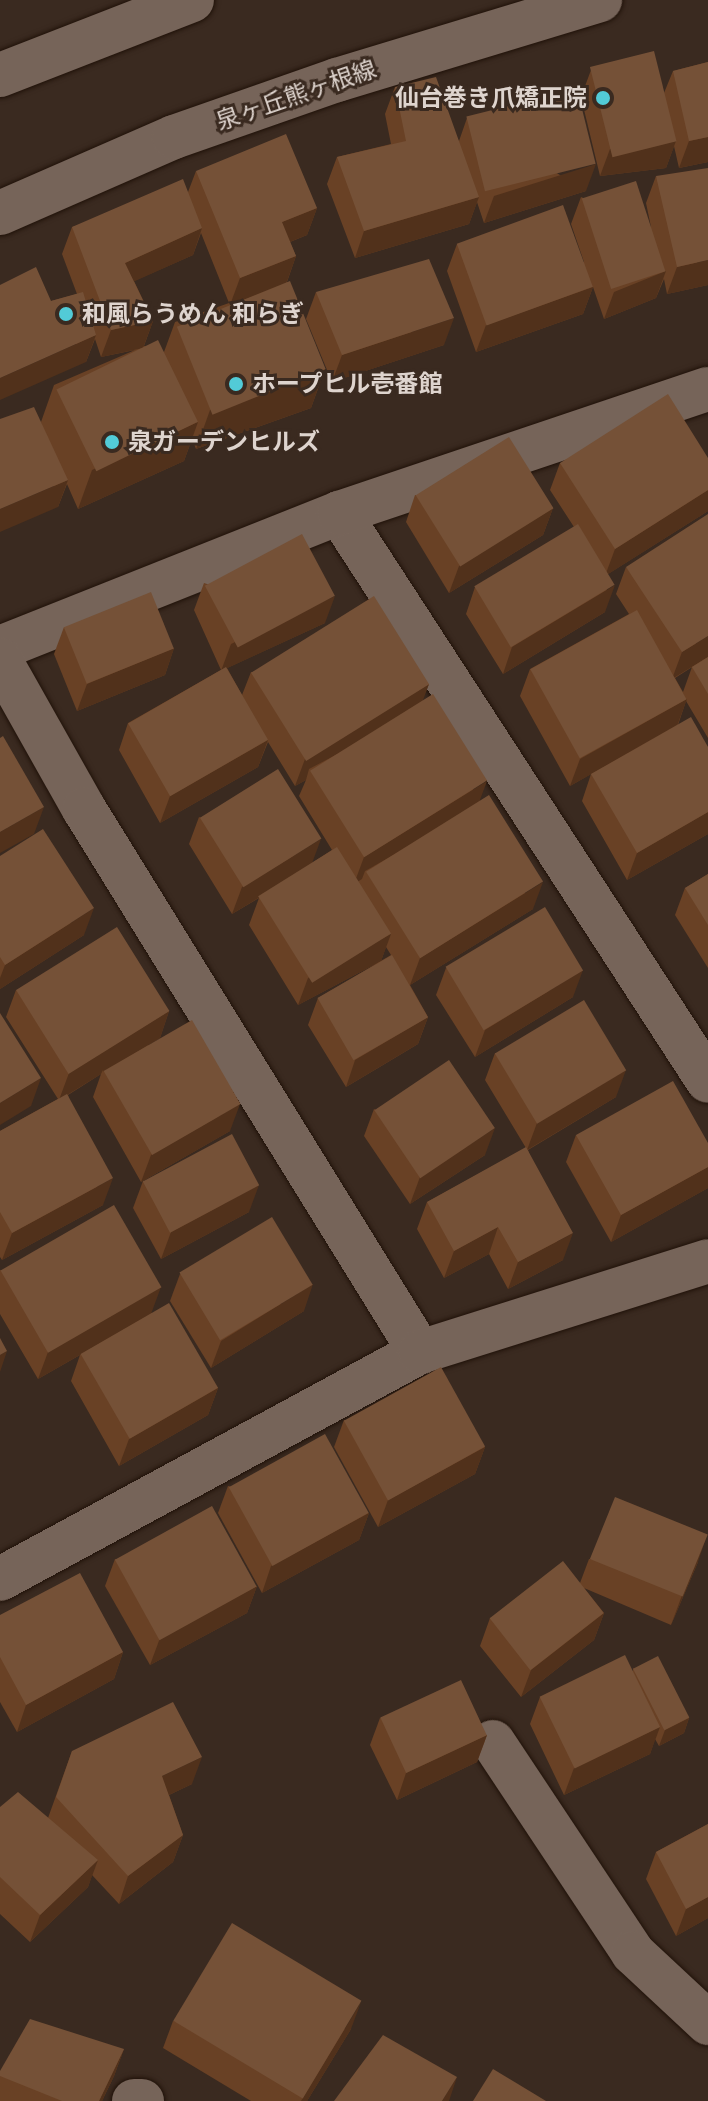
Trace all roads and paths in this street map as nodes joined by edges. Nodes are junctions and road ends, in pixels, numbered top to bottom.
1 (192, 0) edge
2 (600, 0) edge
3 (0, 75) edge
4 (0, 213) edge
5 (708, 389) edge
6 (339, 513) junction
7 (0, 648) edge
8 (0, 660) edge
9 (708, 1081) edge
10 (708, 1261) edge
11 (420, 1352) junction
12 (0, 1579) edge
13 (493, 1742) dead end
14 (708, 2023) edge
15 (134, 2101) edge
16 (142, 2101) edge

1 - 3 street
2 - 4 street, 泉ヶ丘熊ヶ根線
5 - 6 street
6 - 7 street
6 - 9 street
8 - 11 street
10 - 11 street
11 - 12 street
13 - 14 street
15 - 16 street

